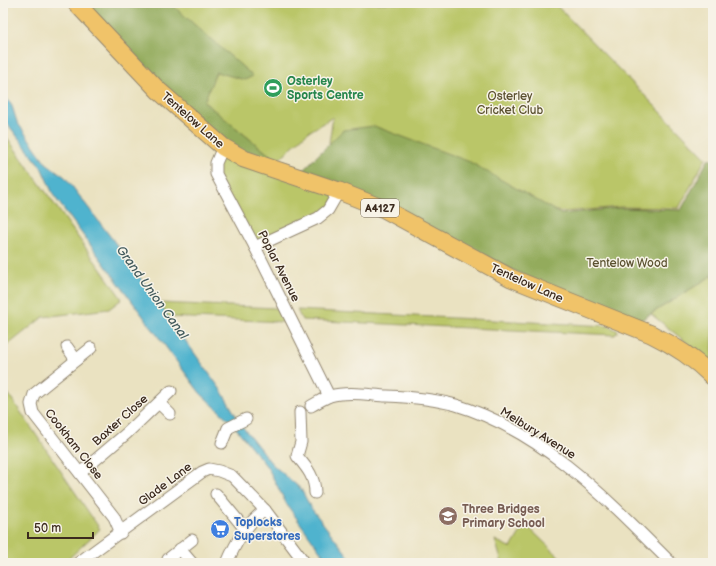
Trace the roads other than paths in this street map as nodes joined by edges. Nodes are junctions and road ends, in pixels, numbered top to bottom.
1 (76, 3) edge
2 (223, 147) junction
3 (339, 191) junction
4 (255, 247) junction
5 (67, 348) dead end
6 (92, 348) dead end
7 (76, 360) junction
8 (713, 377) edge
9 (171, 392) dead end
10 (329, 396) junction
11 (159, 403) junction
12 (311, 406) dead end
13 (300, 412) dead end
14 (170, 414) dead end
15 (246, 419) dead end
16 (222, 443) dead end
17 (80, 473) junction
18 (315, 493) dead end
19 (216, 494) dead end
20 (265, 510) junction
21 (245, 529) junction
22 (121, 533) junction
23 (192, 540) dead end
24 (180, 549) junction
25 (168, 559) dead end
26 (78, 563) edge
27 (192, 563) edge
28 (227, 563) edge
29 (305, 563) edge
30 (671, 563) edge

1 - 2 main road, Tentelow Lane / A4127
2 - 3 main road, Tentelow Lane / A4127
2 - 4 street, Poplar Avenue
3 - 4 street
3 - 8 main road, Tentelow Lane / A4127
4 - 10 street, Poplar Avenue
5 - 7 street
6 - 7 street, Cookham Close
7 - 17 street, Cookham Close
9 - 11 street, Baxter Close
10 - 12 street, Melbury Avenue
10 - 30 street, Melbury Avenue
11 - 14 street, Baxter Close
11 - 17 street, Baxter Close
13 - 18 street
15 - 16 street
17 - 22 street, Cookham Close
19 - 21 street
20 - 21 street
20 - 22 street, Glade Lane
20 - 29 street
21 - 28 street
22 - 26 street, Glade Lane
23 - 24 street
24 - 25 street
24 - 27 street

